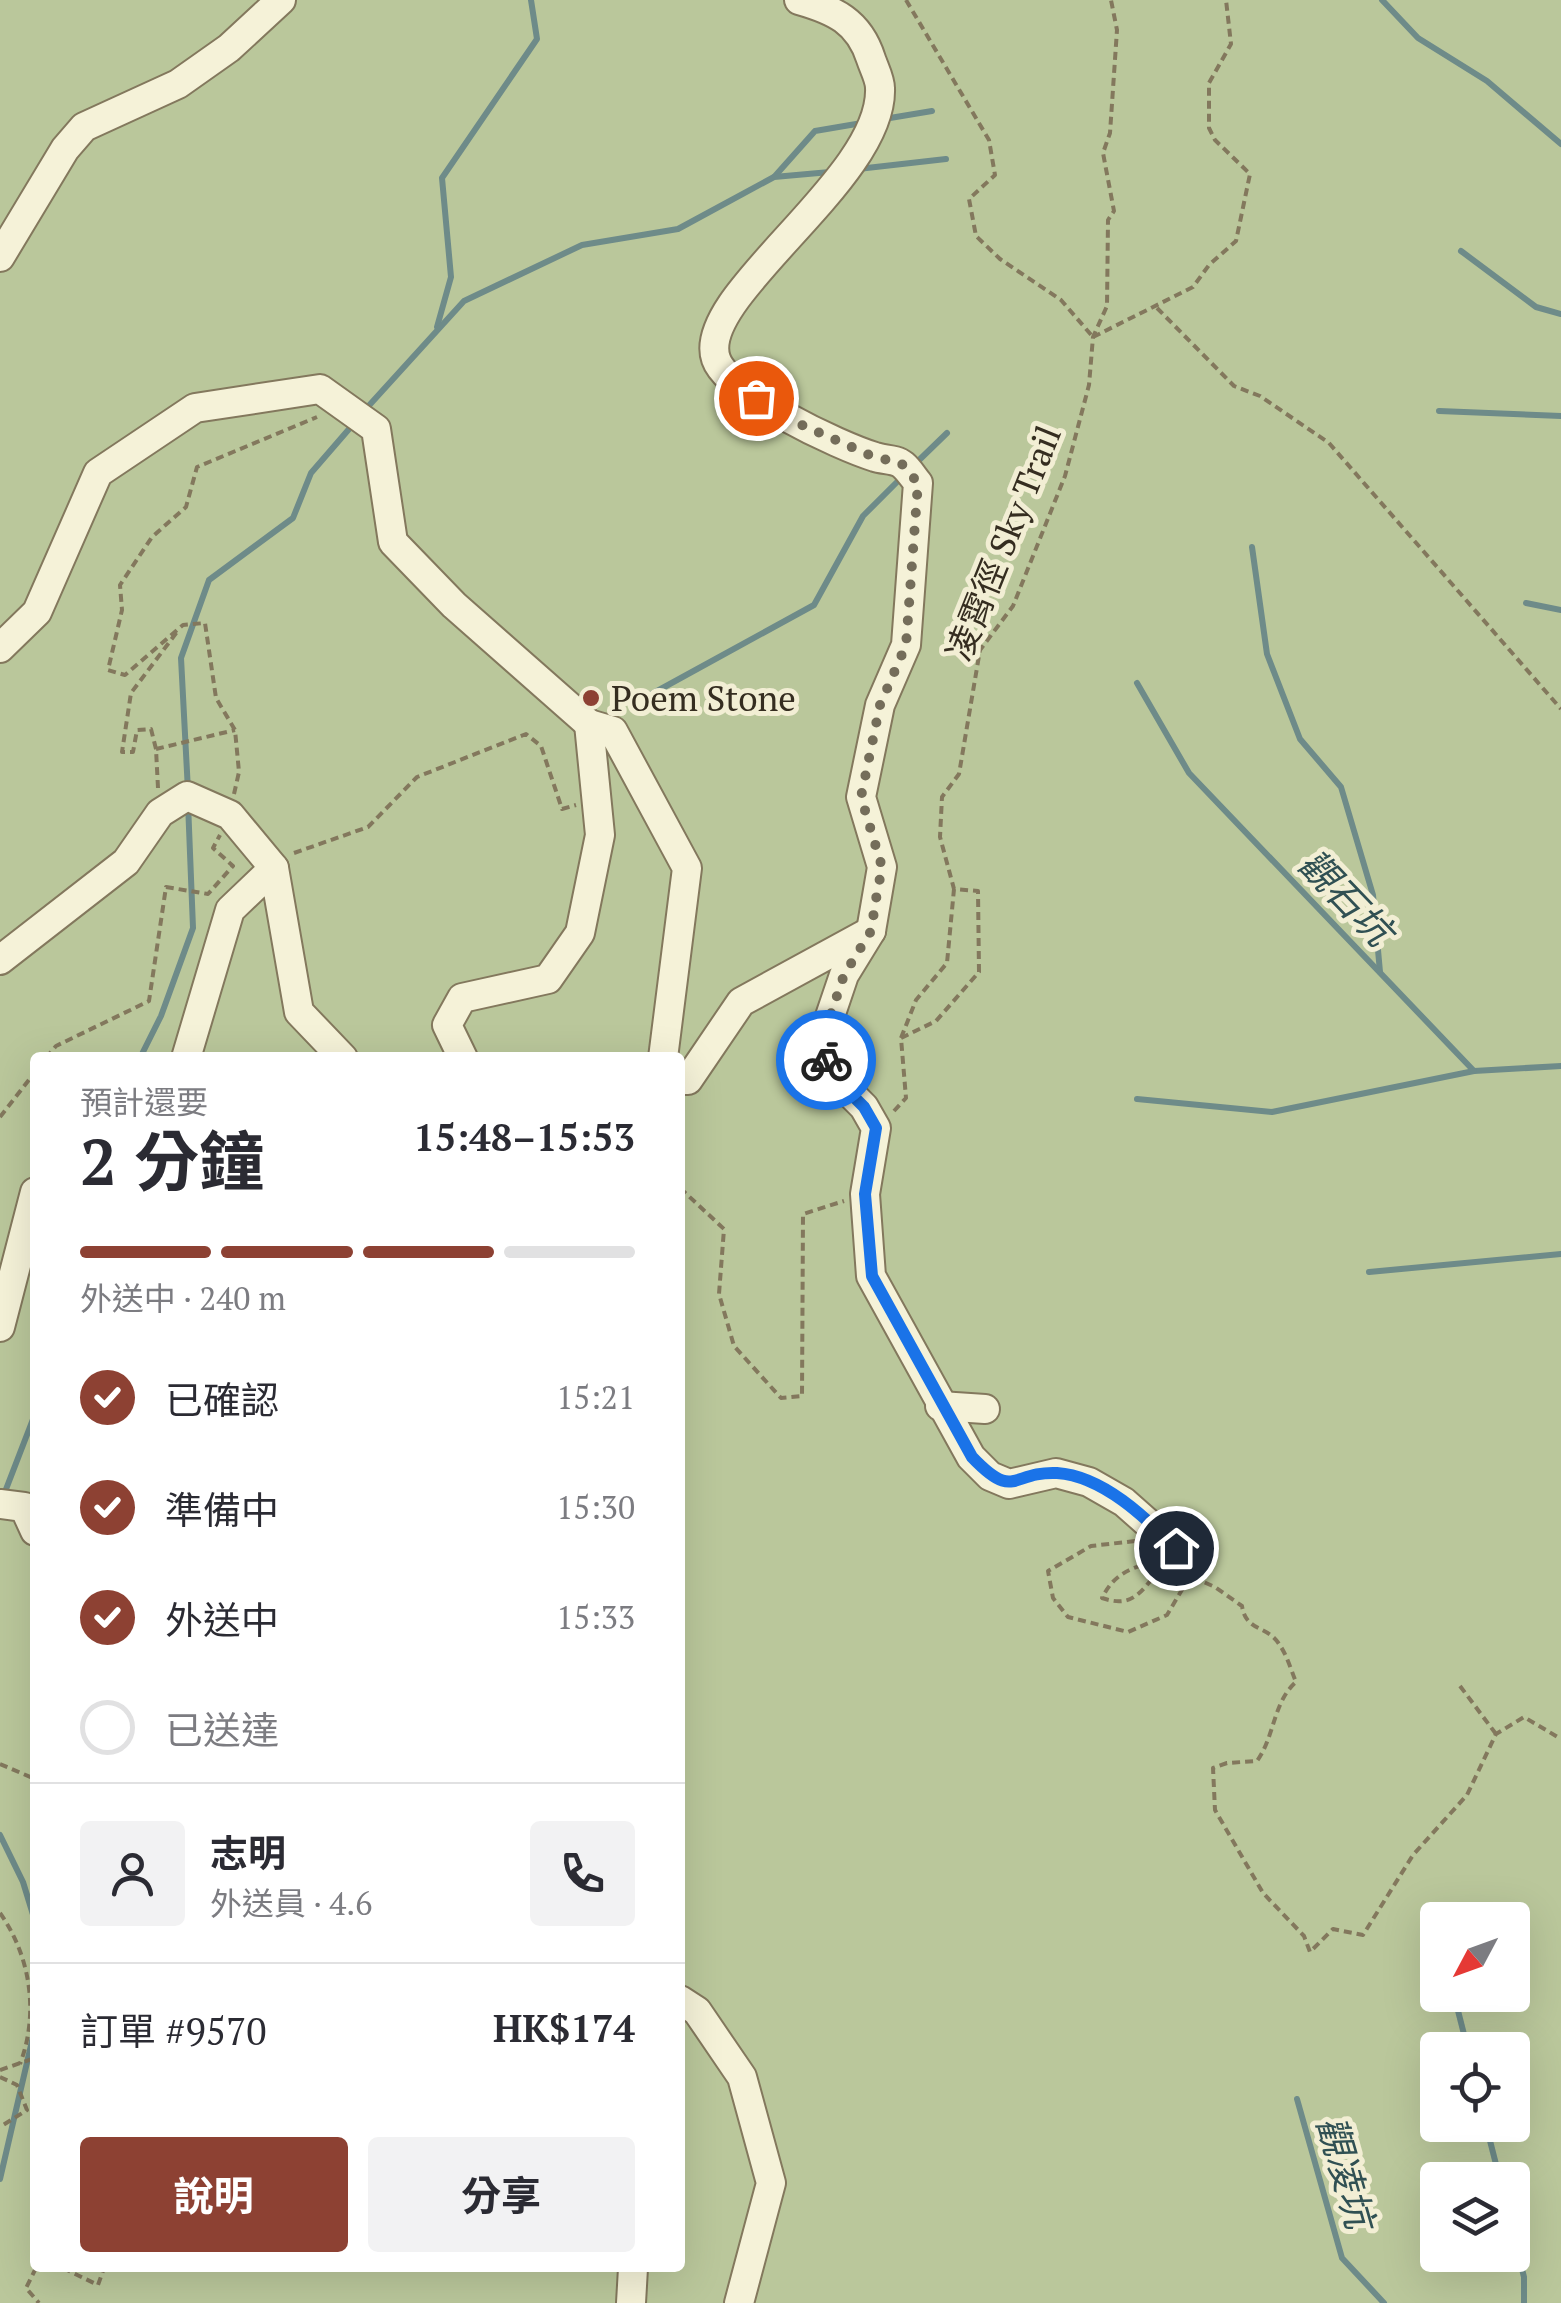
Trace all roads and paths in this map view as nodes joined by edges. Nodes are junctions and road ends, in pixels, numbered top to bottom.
1 (281, 0) edge
2 (800, 0) edge
3 (906, 0) edge
4 (1111, 0) edge
5 (1226, 0) edge
6 (0, 257) edge
7 (1157, 308) junction
8 (1092, 337) junction
9 (345, 407) junction
10 (183, 624) junction
11 (0, 648) edge
12 (1561, 709) edge
13 (589, 724) junction
14 (234, 730) junction
15 (156, 750) junction
16 (577, 805) dead end
17 (160, 813) junction
18 (230, 815) junction
19 (271, 865) junction
20 (954, 889) junction
21 (871, 931) junction
22 (0, 960) edge
23 (901, 1038) junction
24 (51, 1052) edge
25 (188, 1052) edge
26 (337, 1052) edge
27 (460, 1052) edge
28 (664, 1052) edge
29 (30, 1078) edge
30 (685, 1080) edge
31 (0, 1117) edge
32 (876, 1128) junction
33 (685, 1193) edge
34 (865, 1194) junction
35 (30, 1211) edge
36 (0, 1327) edge
37 (940, 1406) junction
38 (985, 1409) dead end
39 (0, 1504) edge
40 (30, 1520) edge
41 (1153, 1525) junction
42 (1170, 1553) junction
43 (1180, 1581) junction
44 (1460, 1686) dead end
45 (1496, 1734) junction
46 (1561, 1739) edge
47 (0, 1764) edge
48 (30, 1776) edge
49 (0, 1913) edge
50 (685, 2003) edge
51 (30, 2060) edge
52 (20, 2064) junction
53 (0, 2073) edge
54 (0, 2127) edge
55 (34, 2272) edge
56 (71, 2272) edge
57 (103, 2272) edge
58 (633, 2272) edge
59 (39, 2303) edge
60 (631, 2303) edge
61 (739, 2303) edge

1 - 6 lane
2 - 21 lane
3 - 8 path
4 - 8 path, 凌霄徑 Sky Trail
5 - 7 path
7 - 8 path
7 - 12 path
8 - 20 path, 凌霄徑 Sky Trail
9 - 10 path
9 - 11 lane
9 - 13 lane
10 - 14 path
10 - 15 path
13 - 27 lane
13 - 28 lane
14 - 15 path
14 - 18 path
15 - 17 path
16 - 19 path
17 - 18 lane
17 - 22 lane
18 - 19 lane
18 - 24 path
19 - 25 lane
19 - 26 lane
20 - 23 path
20 - 23 path, 凌霄徑 Sky Trail
21 - 30 lane
21 - 32 lane
23 - 32 path
29 - 31 path
32 - 34 lane
33 - 34 path
34 - 37 lane
35 - 36 lane
37 - 38 lane
37 - 41 lane
39 - 40 lane
41 - 42 lane
41 - 43 path
42 - 43 path
42 - 43 path
42 - 45 path
44 - 45 path
45 - 46 path
47 - 48 path
49 - 52 path
50 - 61 lane
51 - 52 path
52 - 53 path
53 - 54 path
55 - 59 path
56 - 57 path
58 - 60 lane

